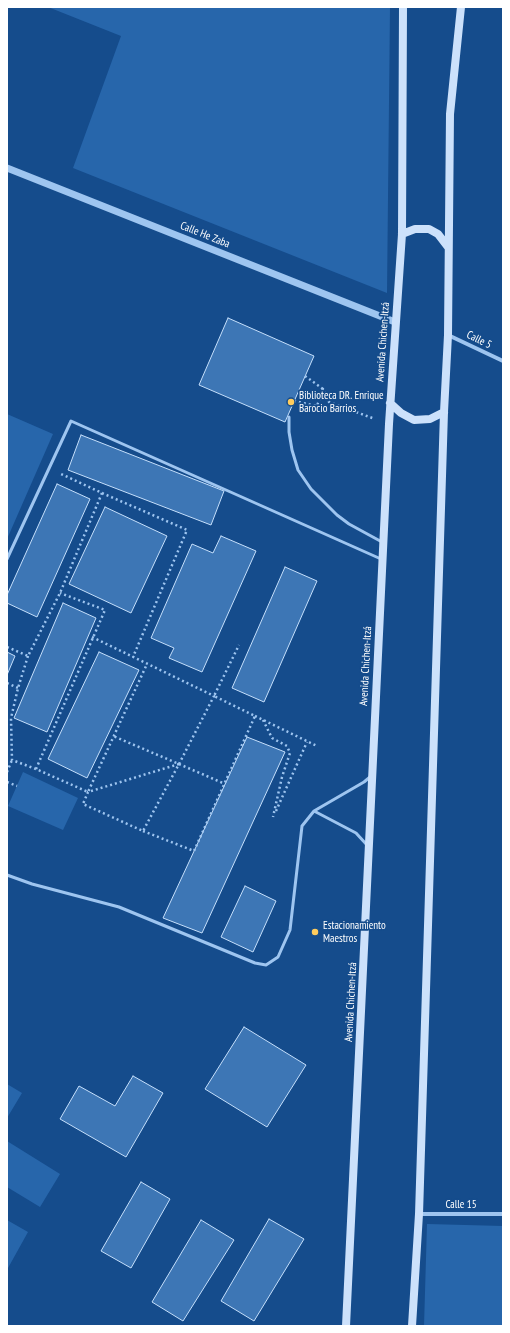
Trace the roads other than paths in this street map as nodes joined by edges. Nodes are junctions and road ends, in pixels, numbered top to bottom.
1 (403, 7) edge
2 (461, 7) edge
3 (7, 168) edge
4 (402, 234) junction
5 (448, 247) junction
6 (395, 322) junction
7 (448, 334) junction
8 (503, 361) edge
9 (390, 403) junction
10 (444, 412) junction
11 (289, 417) dead end
12 (383, 542) junction
13 (7, 559) edge
14 (382, 560) junction
15 (372, 775) junction
16 (314, 811) junction
17 (369, 848) junction
18 (7, 875) edge
19 (419, 1214) junction
20 (503, 1214) edge
21 (346, 1326) edge
22 (412, 1326) edge

1 - 4 main road, Avenida Chichen-Itzá
2 - 5 main road
3 - 6 street, Calle He Zaba
4 - 5 main road
4 - 6 main road, Avenida Chichen-Itzá
5 - 7 main road
6 - 9 main road, Avenida Chichen-Itzá
7 - 8 street, Calle 5
7 - 10 main road
9 - 10 main road
9 - 12 main road, Avenida Chichen-Itzá
10 - 19 main road
11 - 12 lane
12 - 14 main road, Avenida Chichen-Itzá
13 - 14 lane
14 - 15 main road, Avenida Chichen-Itzá
15 - 16 lane
15 - 17 main road, Avenida Chichen-Itzá
16 - 17 lane
16 - 18 lane
17 - 21 main road, Avenida Chichen-Itzá
19 - 20 street, Calle 15
19 - 22 main road

